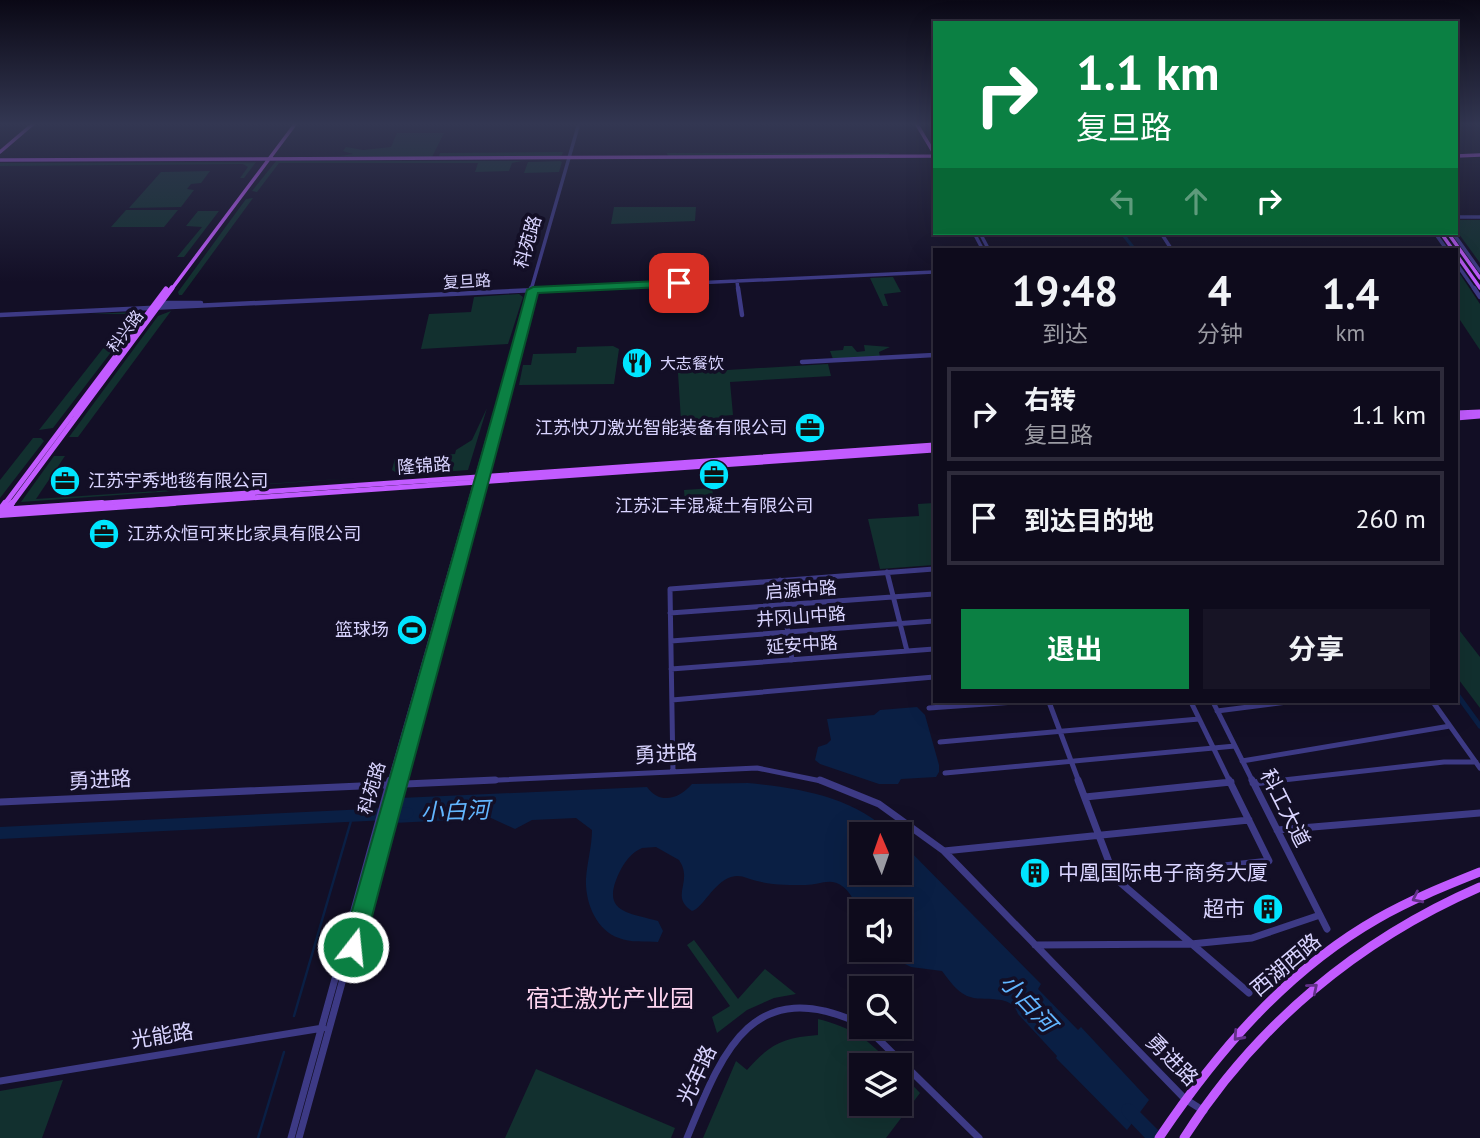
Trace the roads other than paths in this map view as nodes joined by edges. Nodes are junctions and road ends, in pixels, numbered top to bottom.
1 (254, 176) edge
2 (565, 176) edge
3 (1480, 217) edge
4 (1458, 218) edge
5 (1451, 235) edge
6 (1458, 256) edge
7 (1458, 258) edge
8 (1458, 266) edge
9 (1480, 271) edge
10 (933, 272) edge
11 (1463, 273) junction
12 (1480, 278) edge
13 (737, 281) junction
14 (1479, 287) edge
15 (531, 290) junction
16 (1480, 297) edge
17 (157, 305) junction
18 (0, 315) edge
19 (742, 315) dead end
20 (933, 355) edge
21 (802, 362) dead end
22 (1480, 414) edge
23 (1458, 416) edge
24 (933, 445) edge
25 (933, 450) edge
26 (480, 478) junction
27 (2, 512) edge
28 (933, 569) edge
29 (887, 572) junction
30 (780, 580) junction
31 (933, 594) edge
32 (894, 597) junction
33 (784, 605) junction
34 (670, 613) junction
35 (933, 621) edge
36 (900, 623) junction
37 (788, 632) junction
38 (671, 641) junction
39 (933, 649) edge
40 (907, 651) junction
41 (792, 660) junction
42 (671, 669) junction
43 (933, 677) edge
44 (672, 700) junction
45 (1001, 703) edge
46 (1049, 703) edge
47 (1191, 703) edge
48 (1213, 703) edge
49 (1279, 703) edge
50 (1434, 703) edge
51 (929, 708) dead end
52 (1217, 711) junction
53 (1199, 719) junction
54 (1450, 726) junction
55 (1061, 732) junction
56 (940, 742) dead end
57 (1234, 746) junction
58 (1214, 748) junction
59 (1242, 761) junction
60 (1072, 762) junction
61 (1478, 765) edge
62 (673, 772) junction
63 (945, 773) dead end
64 (1231, 782) junction
65 (1253, 783) junction
66 (388, 784) junction
67 (398, 784) junction
68 (1086, 797) junction
69 (0, 802) edge
70 (1480, 813) edge
71 (1249, 820) junction
72 (1277, 830) junction
73 (1100, 835) junction
74 (944, 851) junction
75 (1480, 872) edge
76 (1115, 878) junction
77 (1480, 887) edge
78 (1317, 916) dead end
79 (1327, 929) dead end
80 (1191, 944) junction
81 (1035, 945) junction
82 (1249, 993) dead end
83 (849, 1018) edge
84 (326, 1028) junction
85 (878, 1039) edge
86 (0, 1081) edge
87 (1185, 1100) junction
88 (1204, 1111) junction
89 (1186, 1135) edge
90 (290, 1138) edge
91 (299, 1138) edge
92 (687, 1138) edge
93 (979, 1138) edge
94 (1159, 1138) edge

1 - 17 main road, 科兴路
2 - 15 street, 科苑路
3 - 4 street
5 - 9 street
6 - 12 main road
7 - 14 main road
8 - 11 street
10 - 13 street, 复旦路
11 - 14 main road
11 - 16 street
13 - 15 street, 复旦路
13 - 19 street
15 - 17 street, 复旦路
15 - 26 street, 科苑路
17 - 18 street, 复旦路
17 - 27 main road, 科兴路
20 - 21 street
22 - 23 main road
24 - 26 main road, 隆锦路
25 - 26 main road, 隆锦路
26 - 27 main road, 隆锦路
26 - 66 street, 科苑路
26 - 67 street, 科苑路
28 - 29 street
29 - 30 street
29 - 32 street
30 - 33 street
30 - 34 street
31 - 32 street, 启源中路
32 - 33 street, 启源中路
32 - 36 street
33 - 34 street, 启源中路
33 - 37 street
34 - 38 street
35 - 36 street, 井冈山中路
36 - 37 street, 井冈山中路
36 - 40 street
37 - 38 street, 井冈山中路
37 - 41 street
38 - 42 street
39 - 40 street, 延安中路
40 - 41 street, 延安中路
41 - 42 street, 延安中路
42 - 44 street
43 - 44 street
44 - 62 street
45 - 51 street
46 - 55 street
47 - 53 street
48 - 52 street, 科工大道
49 - 52 street
50 - 54 street
52 - 57 street, 科工大道
53 - 55 street
53 - 58 street
54 - 59 street
54 - 61 street
55 - 56 street
55 - 60 street
57 - 58 street
57 - 59 street, 科工大道
58 - 60 street
58 - 64 street
59 - 65 street, 科工大道
60 - 63 street
60 - 68 street
61 - 65 street
62 - 67 street, 勇进路
62 - 74 street, 勇进路
64 - 68 street
64 - 71 street
65 - 72 street, 科工大道
66 - 67 street, 勇进路
66 - 69 street, 勇进路
66 - 84 street, 科苑路
67 - 84 street, 科苑路
68 - 73 street
70 - 72 street
71 - 73 street
71 - 76 street
72 - 79 street, 科工大道
73 - 74 street
73 - 76 street
74 - 81 street, 勇进路
75 -> 87 main road, 西湖西路
76 - 80 street
88 -> 77 main road, 西湖西路
78 - 80 street
80 - 81 street
80 - 82 street
81 - 87 street, 勇进路
83 - 92 street, 光年路
84 - 86 street, 光能路
84 - 90 street, 科苑路
84 - 91 street, 科苑路
85 - 93 street
87 - 88 street, 勇进路
87 - 94 main road, 西湖西路
88 - 89 main road, 西湖西路

